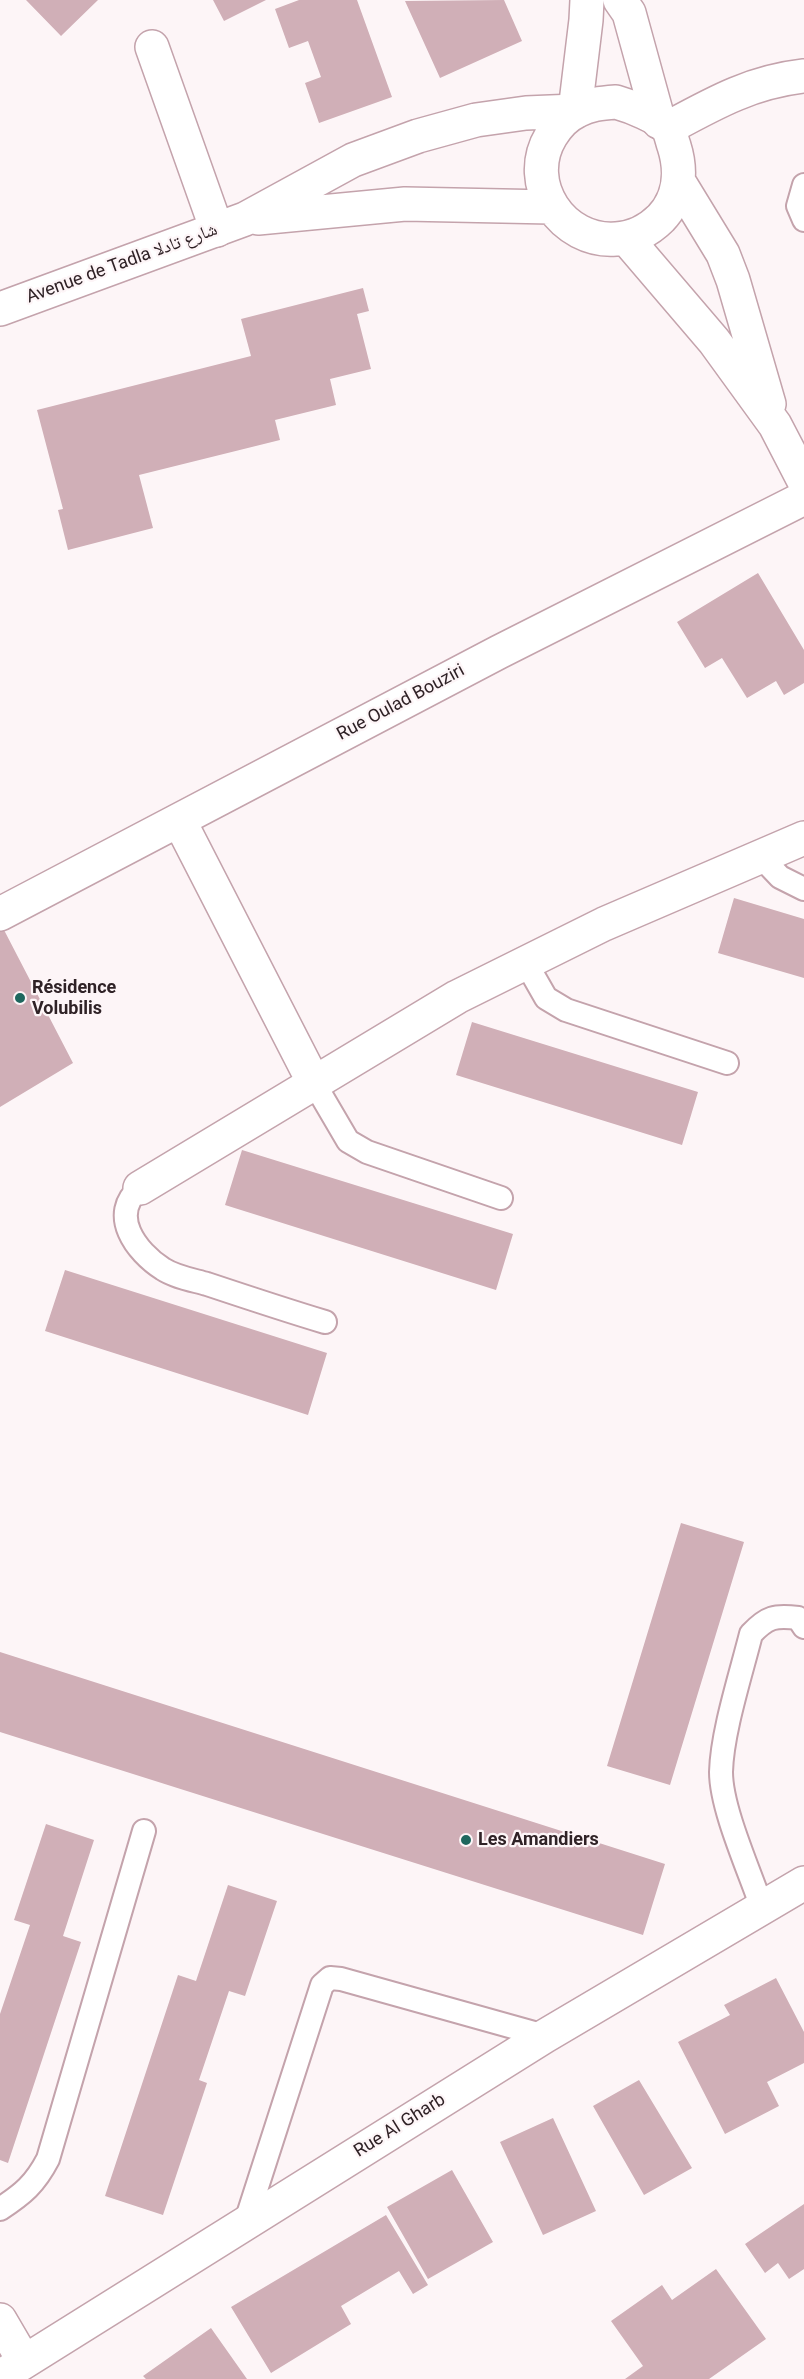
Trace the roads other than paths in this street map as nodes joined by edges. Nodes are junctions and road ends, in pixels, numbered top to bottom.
1 (587, 0) edge
2 (620, 0) edge
3 (152, 47) dead end
4 (804, 76) edge
5 (575, 111) junction
6 (664, 125) junction
7 (679, 182) junction
8 (804, 185) edge
9 (551, 207) junction
10 (804, 220) edge
11 (231, 225) junction
12 (626, 238) junction
13 (0, 309) edge
14 (775, 424) junction
15 (804, 481) edge
16 (804, 498) edge
17 (179, 820) junction
18 (804, 838) edge
19 (761, 857) junction
20 (804, 889) edge
21 (0, 914) edge
22 (526, 963) junction
23 (727, 1063) dead end
24 (314, 1083) junction
25 (140, 1188) joint
26 (501, 1198) dead end
27 (325, 1322) dead end
28 (804, 1628) edge
29 (144, 1831) dead end
30 (804, 1883) edge
31 (762, 1908) junction
32 (545, 2036) junction
33 (0, 2209) edge
34 (246, 2221) junction
35 (0, 2320) edge
36 (12, 2369) edge

1 - 5 street
2 - 6 street
3 - 11 street
4 - 6 street
5 - 6 street
5 - 9 street
5 - 11 street, Avenue de Tadla شارع تادلا
6 - 7 street
7 - 12 street
7 - 14 street
8 - 10 lane
9 - 11 street, Avenue de Tadla شارع تادلا
9 - 12 street
11 - 13 street, Avenue de Tadla شارع تادلا
12 - 14 street
14 - 15 street
16 - 17 street, Rue Oulad Bouziri
17 - 21 street, Rue Oulad Bouziri
17 - 24 street
18 - 19 street
19 - 20 lane
19 - 22 street
22 - 23 lane
22 - 24 street
24 - 25 street
24 - 26 lane
25 - 27 lane
28 - 31 lane
29 - 33 lane
30 - 31 street, Rue Al Gharb
31 - 32 street, Rue Al Gharb
32 - 34 street, Rue Al Gharb
32 - 34 lane
34 - 36 street, Rue Al Gharb
35 - 36 street

